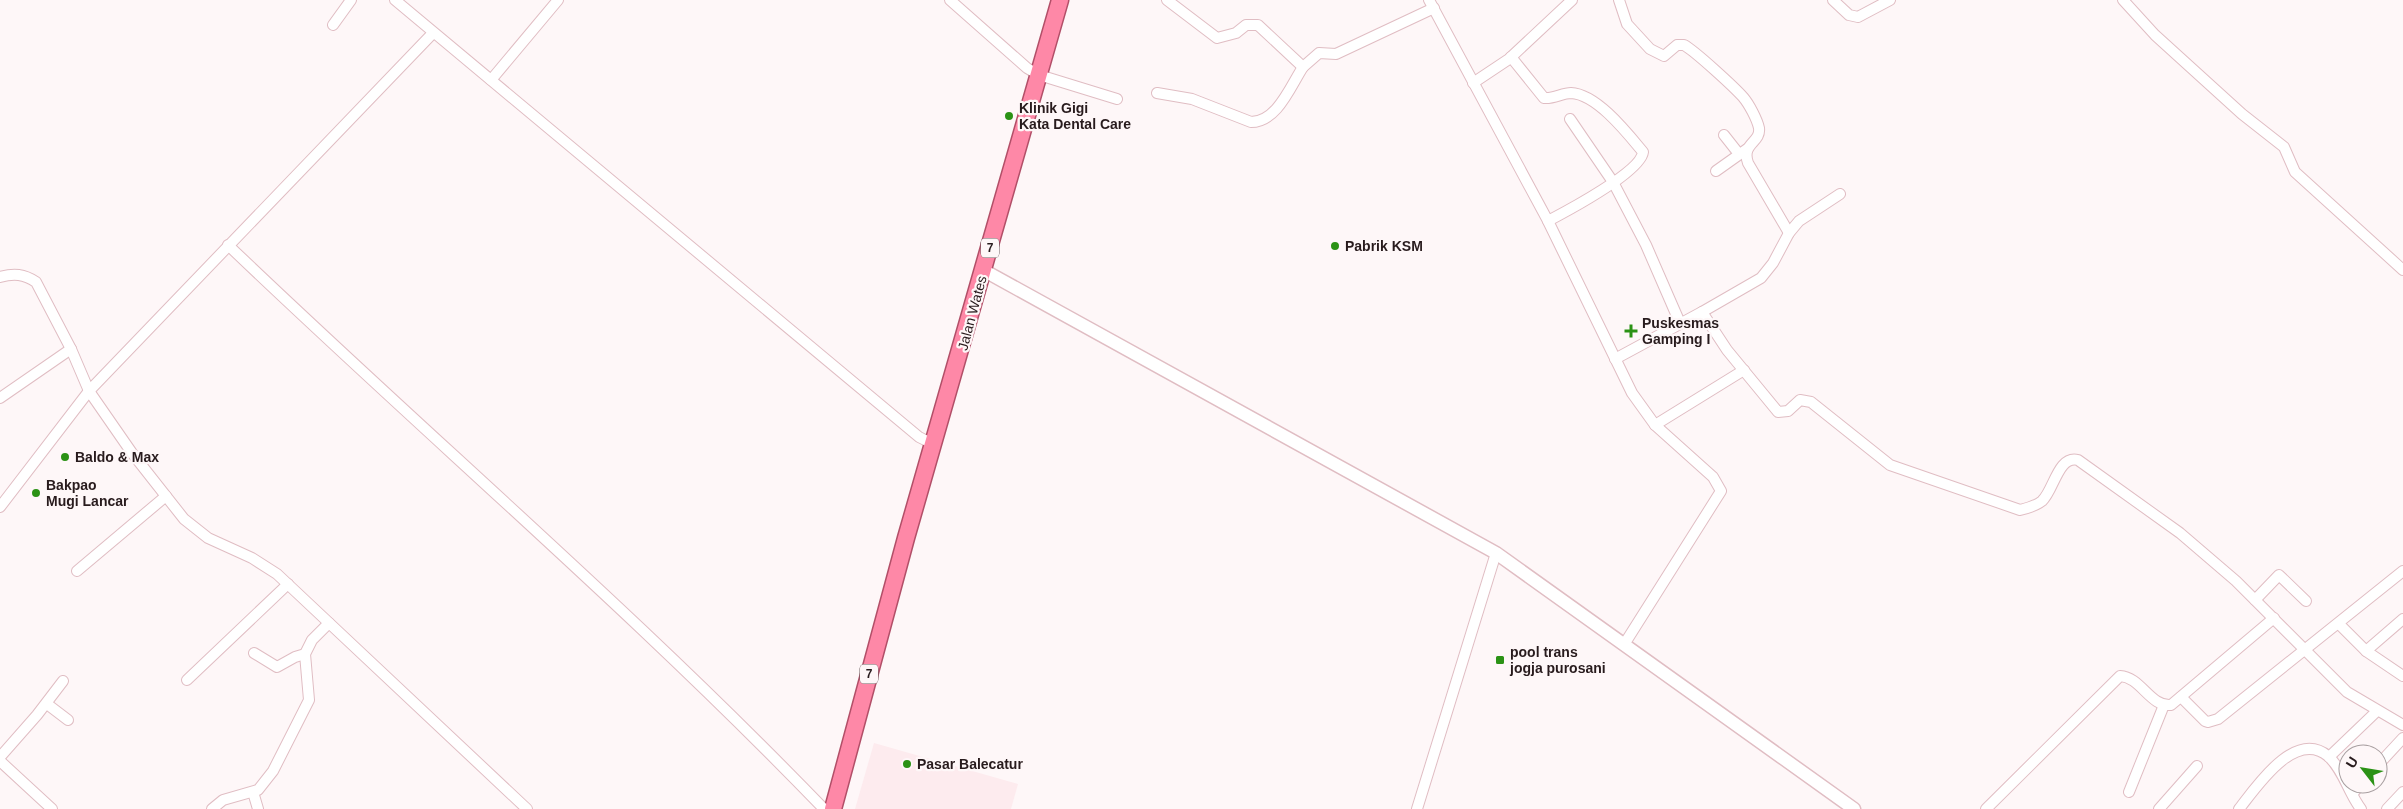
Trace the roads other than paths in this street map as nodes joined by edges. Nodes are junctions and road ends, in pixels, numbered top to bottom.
1 (351, 0) edge
2 (394, 0) edge
3 (558, 0) edge
4 (950, 0) edge
5 (1060, 0) edge
6 (1167, 0) edge
7 (1572, 0) edge
8 (1619, 0) edge
9 (1833, 0) edge
10 (1890, 0) edge
11 (2123, 0) edge
12 (1432, 4) edge
13 (333, 25) dead end
14 (433, 33) junction
15 (1511, 57) junction
16 (1303, 67) junction
17 (1039, 75) junction
18 (491, 80) junction
19 (1473, 83) junction
20 (1157, 93) dead end
21 (1117, 99) dead end
22 (1570, 119) dead end
23 (1724, 135) dead end
24 (1743, 152) junction
25 (1716, 171) dead end
26 (1612, 182) junction
27 (1840, 194) dead end
28 (1548, 221) junction
29 (1789, 233) junction
30 (228, 245) junction
31 (983, 270) junction
32 (2403, 270) edge
33 (0, 277) edge
34 (1702, 312) junction
35 (1680, 323) junction
36 (71, 349) junction
37 (1615, 359) junction
38 (1744, 370) junction
39 (90, 392) junction
40 (0, 398) edge
41 (1655, 425) junction
42 (933, 444) junction
43 (166, 496) junction
44 (0, 507) edge
45 (1496, 553) junction
46 (77, 571) dead end
47 (2403, 572) edge
48 (288, 584) junction
49 (2255, 600) junction
50 (2306, 601) dead end
51 (2274, 618) junction
52 (2403, 619) edge
53 (329, 624) junction
54 (2339, 624) junction
55 (1625, 643) junction
56 (2305, 648) junction
57 (2366, 651) junction
58 (254, 653) dead end
59 (305, 654) junction
60 (2401, 672) edge
61 (187, 680) dead end
62 (63, 682) dead end
63 (2181, 697) junction
64 (46, 704) junction
65 (2164, 705) junction
66 (2377, 711) junction
67 (68, 720) dead end
68 (2403, 725) edge
69 (2403, 738) edge
70 (2388, 754) edge
71 (0, 757) edge
72 (2329, 757) junction
73 (0, 761) edge
74 (2197, 766) dead end
75 (2338, 770) edge
76 (253, 792) junction
77 (2129, 792) dead end
78 (2403, 792) edge
79 (2354, 794) edge
80 (1852, 808) edge
81 (52, 809) edge
82 (212, 809) edge
83 (258, 809) edge
84 (527, 809) edge
85 (824, 809) edge
86 (833, 809) edge
87 (1417, 809) edge
88 (1986, 809) edge
89 (2159, 809) edge
90 (2239, 809) edge
91 (2361, 809) edge
92 (2387, 809) edge

1 - 13 street
2 - 14 street
3 - 18 street
4 - 17 street
5 - 17 highway, Jalan Wates / 7
6 - 16 street
7 - 15 street
8 - 24 street
9 - 10 street
11 - 32 street
12 - 16 street
12 - 19 street
14 - 18 street
14 - 30 street
15 - 19 street
15 - 26 street
16 - 20 street
17 - 21 street
17 - 31 highway, Jalan Wates / 7
18 - 42 street
19 - 28 street
22 - 26 street
23 - 24 street
24 - 25 street
24 - 29 street
26 - 28 street
26 - 35 street
27 - 29 street
28 - 37 street
29 - 34 street
30 - 39 street
30 - 85 street
31 - 42 highway, Jalan Wates / 7
31 - 45 street
33 - 36 street
34 - 35 street
34 - 38 street
35 - 37 street
36 - 39 street
36 - 40 street
37 - 41 street
38 - 41 street
38 - 49 street
39 - 43 street
39 - 44 street
41 - 55 street
42 - 86 highway, Jalan Wates / 7
43 - 46 street
43 - 48 street
45 - 55 street
45 - 87 street
47 - 54 street
48 - 53 street
48 - 61 street
49 - 50 street
49 - 51 street
51 - 56 street
51 - 63 street
52 - 57 street
53 - 59 street
53 - 84 street
54 - 56 street
54 - 57 street
55 - 80 street
56 - 63 street
56 - 66 street
57 - 60 street
58 - 59 street
59 - 76 street
62 - 64 street
63 - 65 street
64 - 67 street
64 - 71 street
65 - 77 street
65 - 88 street
66 - 68 street
66 - 72 street
69 - 70 street
72 - 75 street
72 - 90 street
73 - 81 street
74 - 89 street
76 - 82 street
76 - 83 street
78 - 92 street
79 - 91 street

